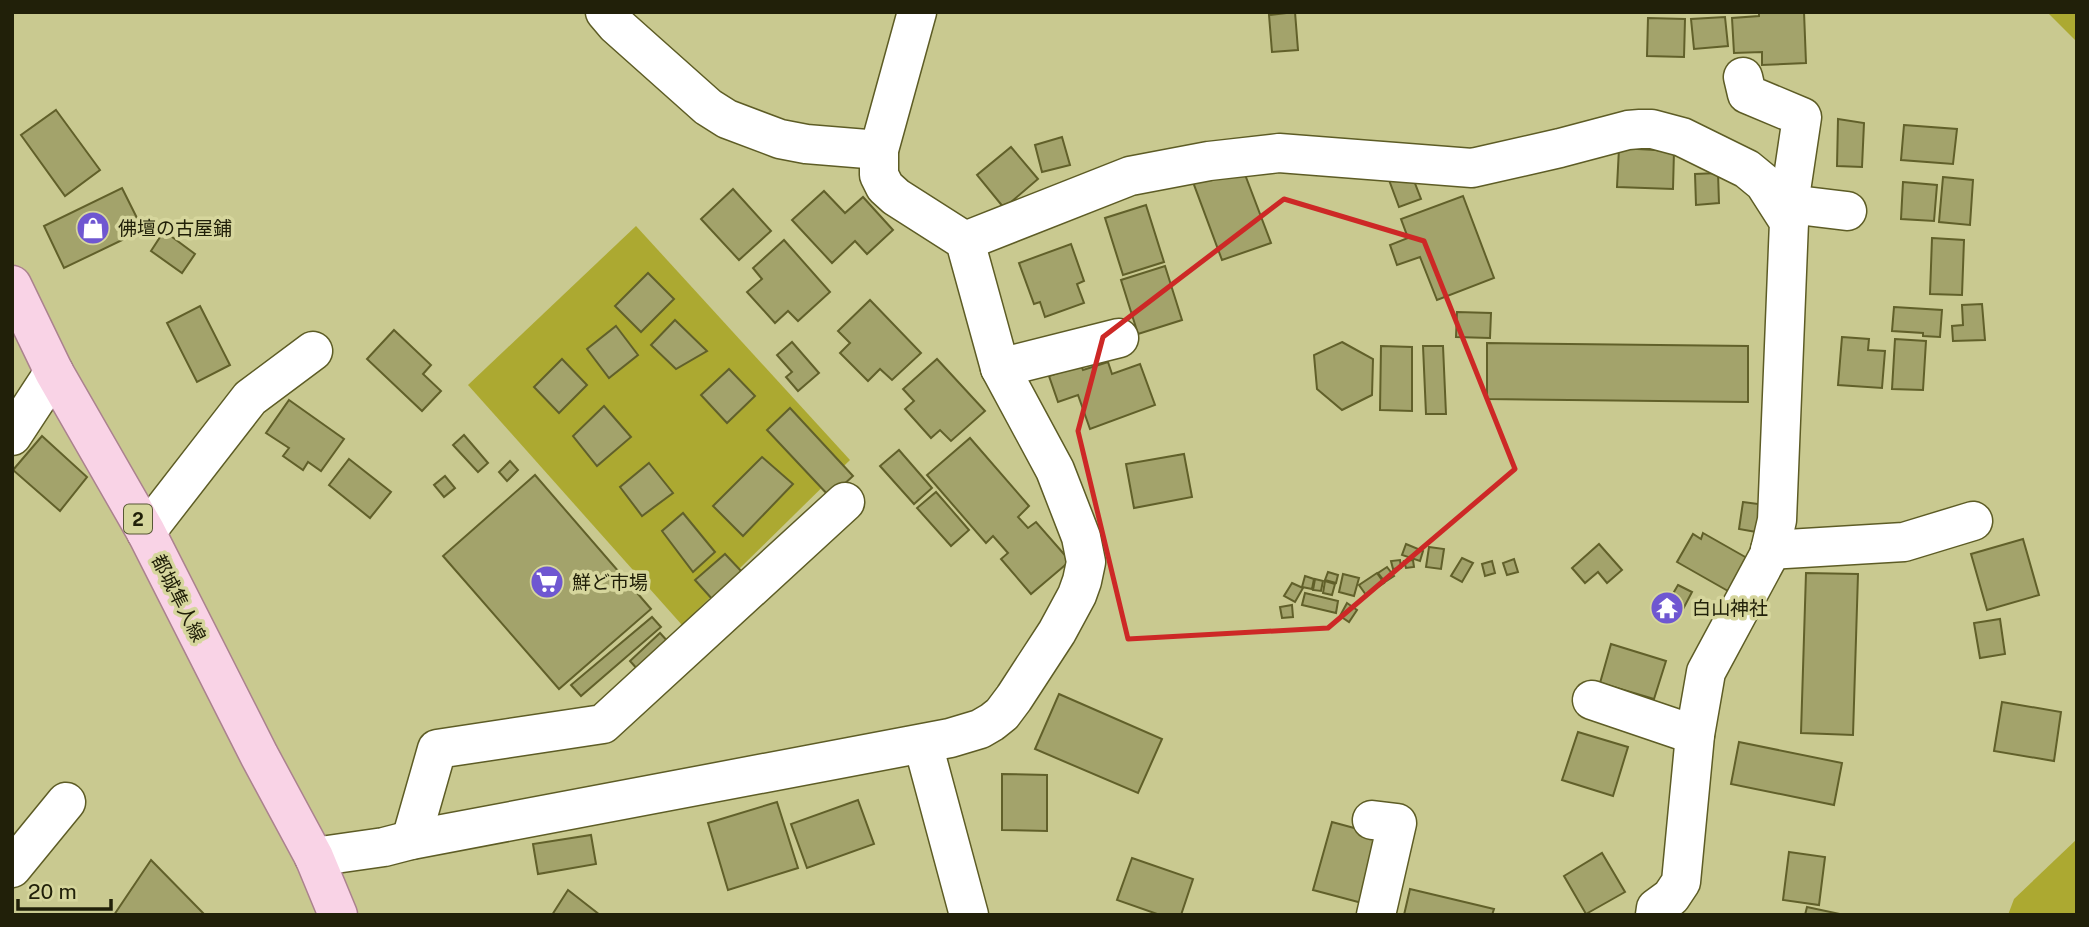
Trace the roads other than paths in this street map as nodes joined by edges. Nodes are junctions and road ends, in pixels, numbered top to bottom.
1 (605, 12) edge
2 (917, 12) edge
3 (1743, 77) dead end
4 (879, 150) junction
5 (1847, 211) dead end
6 (1789, 213) junction
7 (965, 241) junction
8 (12, 285) edge
9 (1119, 338) dead end
10 (313, 351) dead end
11 (1000, 368) junction
12 (54, 372) junction
13 (12, 436) edge
14 (845, 502) dead end
15 (1973, 521) dead end
16 (146, 532) junction
17 (1770, 550) junction
18 (1592, 700) dead end
19 (1695, 735) junction
20 (923, 744) junction
21 (66, 802) dead end
22 (1372, 820) dead end
23 (411, 840) junction
24 (314, 857) junction
25 (12, 868) edge
26 (1662, 911) edge
27 (338, 915) edge
28 (969, 915) edge
29 (1376, 915) edge

1 - 4 street
2 - 4 street
3 - 6 street
4 - 7 street
5 - 6 street
6 - 7 street
6 - 17 street
7 - 11 street
8 - 12 main road, 都城隼人線 / 2
9 - 11 street
10 - 16 street
11 - 20 street
12 - 13 street
12 - 16 main road, 都城隼人線 / 2
14 - 23 street
15 - 17 street
16 - 24 main road, 都城隼人線 / 2
17 - 19 street
18 - 19 street
19 - 26 street
20 - 23 street
20 - 28 street
21 - 25 street
22 - 29 street
23 - 24 street
24 - 27 main road, 都城隼人線 / 2

